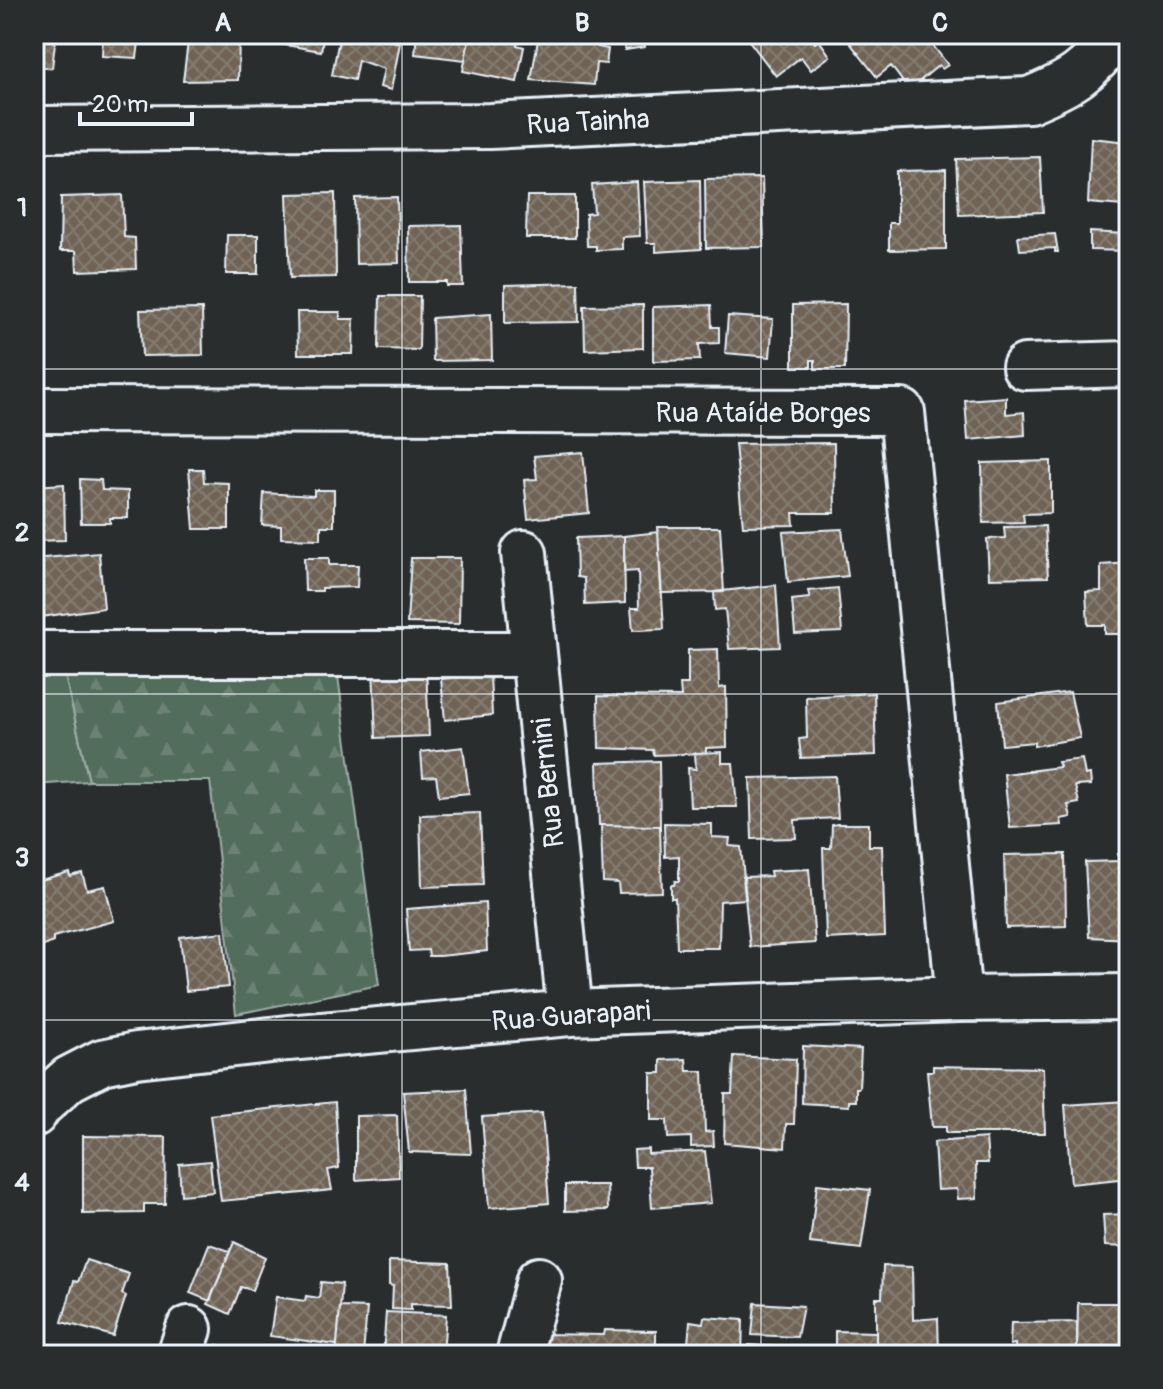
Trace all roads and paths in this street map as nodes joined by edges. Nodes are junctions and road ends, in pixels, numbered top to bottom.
1 (1116, 34) edge
2 (34, 129) edge
3 (1129, 364) edge
4 (1025, 367) dead end
5 (34, 410) edge
6 (524, 553) dead end
7 (34, 654) edge
8 (534, 654) junction
9 (1129, 997) edge
10 (959, 999) junction
11 (570, 1013) junction
12 (34, 1114) edge
13 (539, 1280) dead end
14 (519, 1355) edge

1 - 2 street, Rua Tainha
3 - 4 street
5 - 10 street, Rua Ataíde Borges
6 - 8 street, Rua Bernini
7 - 8 street
8 - 11 street, Rua Bernini
9 - 10 street, Rua Guarapari
10 - 11 street, Rua Guarapari
11 - 12 street, Rua Guarapari
13 - 14 street

